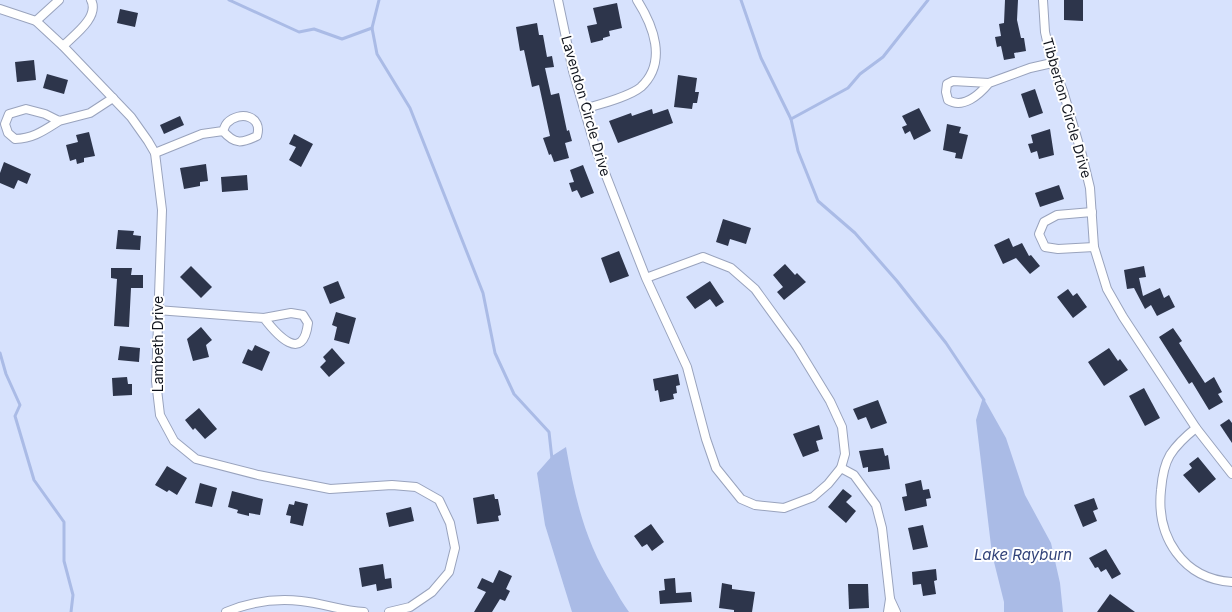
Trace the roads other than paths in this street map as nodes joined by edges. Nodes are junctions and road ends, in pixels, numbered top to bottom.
1 (59, 0) edge
2 (91, 0) edge
3 (558, 0) edge
4 (637, 0) edge
5 (1044, 0) edge
6 (0, 9) edge
7 (36, 21) junction
8 (63, 46) junction
9 (1052, 63) junction
10 (989, 83) junction
11 (113, 98) junction
12 (584, 109) junction
13 (59, 121) junction
14 (223, 131) dead end
15 (155, 153) junction
16 (1092, 212) junction
17 (1094, 247) junction
18 (646, 278) junction
19 (157, 310) junction
20 (264, 318) junction
21 (1196, 428) junction
22 (841, 468) junction
23 (1232, 474) edge
24 (1232, 582) edge
25 (890, 599) junction
26 (226, 612) edge
27 (364, 612) edge
28 (389, 612) edge
29 (888, 612) edge
30 (896, 612) edge

1 - 7 street
2 - 8 street
3 - 12 street, Lavendon Circle Drive
4 - 12 street
5 - 9 street, Tibberton Circle Drive
6 - 7 street, Lambeth Drive
7 - 8 street, Lambeth Drive
8 - 11 street, Lambeth Drive
9 - 10 street
9 - 16 street, Tibberton Circle Drive
10 - 10 street
11 - 13 street
11 - 15 street, Lambeth Drive
12 - 18 street, Lavendon Circle Drive
13 - 13 street
14 - 15 street
15 - 19 street, Lambeth Drive
16 - 17 street, Tibberton Circle Drive
16 - 17 street
17 - 21 street, Tibberton Circle Drive
18 - 22 street, Lavendon Circle Drive
18 - 22 street, Lavendon Circle Drive
19 - 20 street
19 - 28 street, Lambeth Drive
20 - 20 street
21 - 23 street, Tibberton Circle Drive
21 - 24 street
22 - 25 street
25 - 29 street
25 - 30 street
26 - 27 street

